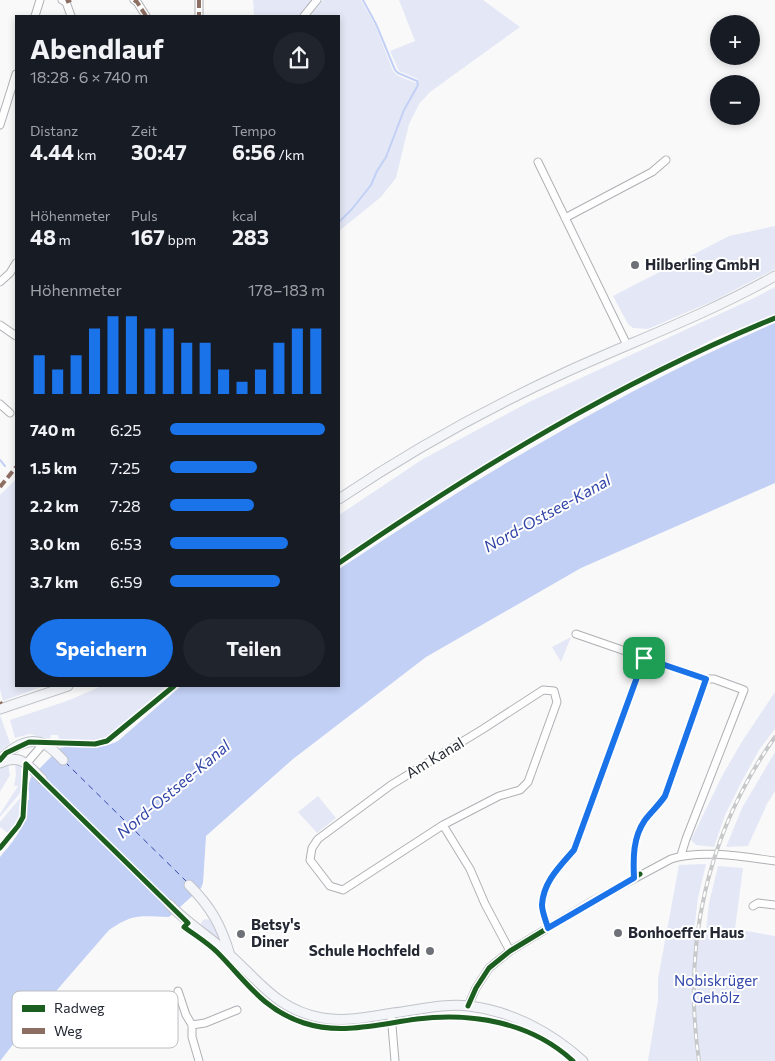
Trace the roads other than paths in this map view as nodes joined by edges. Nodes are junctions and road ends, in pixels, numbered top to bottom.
1 (40, 0) edge
2 (134, 0) edge
3 (199, 0) edge
4 (317, 0) edge
5 (66, 1) edge
6 (35, 15) edge
7 (71, 15) edge
8 (145, 15) edge
9 (199, 15) edge
10 (305, 15) edge
11 (15, 77) edge
12 (0, 125) edge
13 (666, 160) dead end
14 (538, 162) dead end
15 (565, 218) junction
16 (15, 265) edge
17 (775, 276) edge
18 (0, 282) edge
19 (0, 325) edge
20 (15, 335) edge
21 (627, 345) junction
22 (0, 404) edge
23 (10, 413) dead end
24 (340, 498) edge
25 (576, 634) dead end
26 (644, 658) junction
27 (706, 679) junction
28 (65, 687) edge
29 (0, 709) edge
30 (44, 743) junction
31 (63, 760) dead end
32 (0, 761) edge
33 (26, 764) junction
34 (42, 779) dead end
35 (443, 825) junction
36 (681, 855) junction
37 (775, 860) edge
38 (634, 878) junction
39 (189, 885) dead end
40 (169, 904) dead end
41 (753, 906) dead end
42 (775, 906) edge
43 (548, 928) junction
44 (510, 951) junction
45 (230, 955) junction
46 (178, 991) dead end
47 (468, 1006) junction
48 (237, 1010) dead end
49 (392, 1014) junction
50 (192, 1025) junction
51 (199, 1061) edge
52 (395, 1061) edge
53 (583, 1061) edge

1 - 6 street
2 - 8 street
3 - 9 street
4 - 10 street
5 - 7 street
11 - 12 street
13 - 15 street
14 - 15 street
15 - 21 street
16 - 18 street
17 - 21 main road
19 - 20 street
21 - 24 main road
22 - 23 street
25 - 26 street
26 - 27 street
26 - 43 street
27 - 36 street
27 - 38 street
28 - 29 main road
30 - 31 main road
30 - 32 main road
30 - 33 street
32 - 33 main road
33 - 34 main road
35 - 35 street, Am Kanal
35 - 44 street
36 - 37 street
36 - 38 street
38 - 43 street
39 - 45 main road
40 - 45 main road
41 - 42 street
43 - 44 street
44 - 47 street
45 - 49 main road
46 - 50 street
47 - 49 main road
47 - 53 main road
48 - 50 street
49 - 52 street
50 - 51 street

